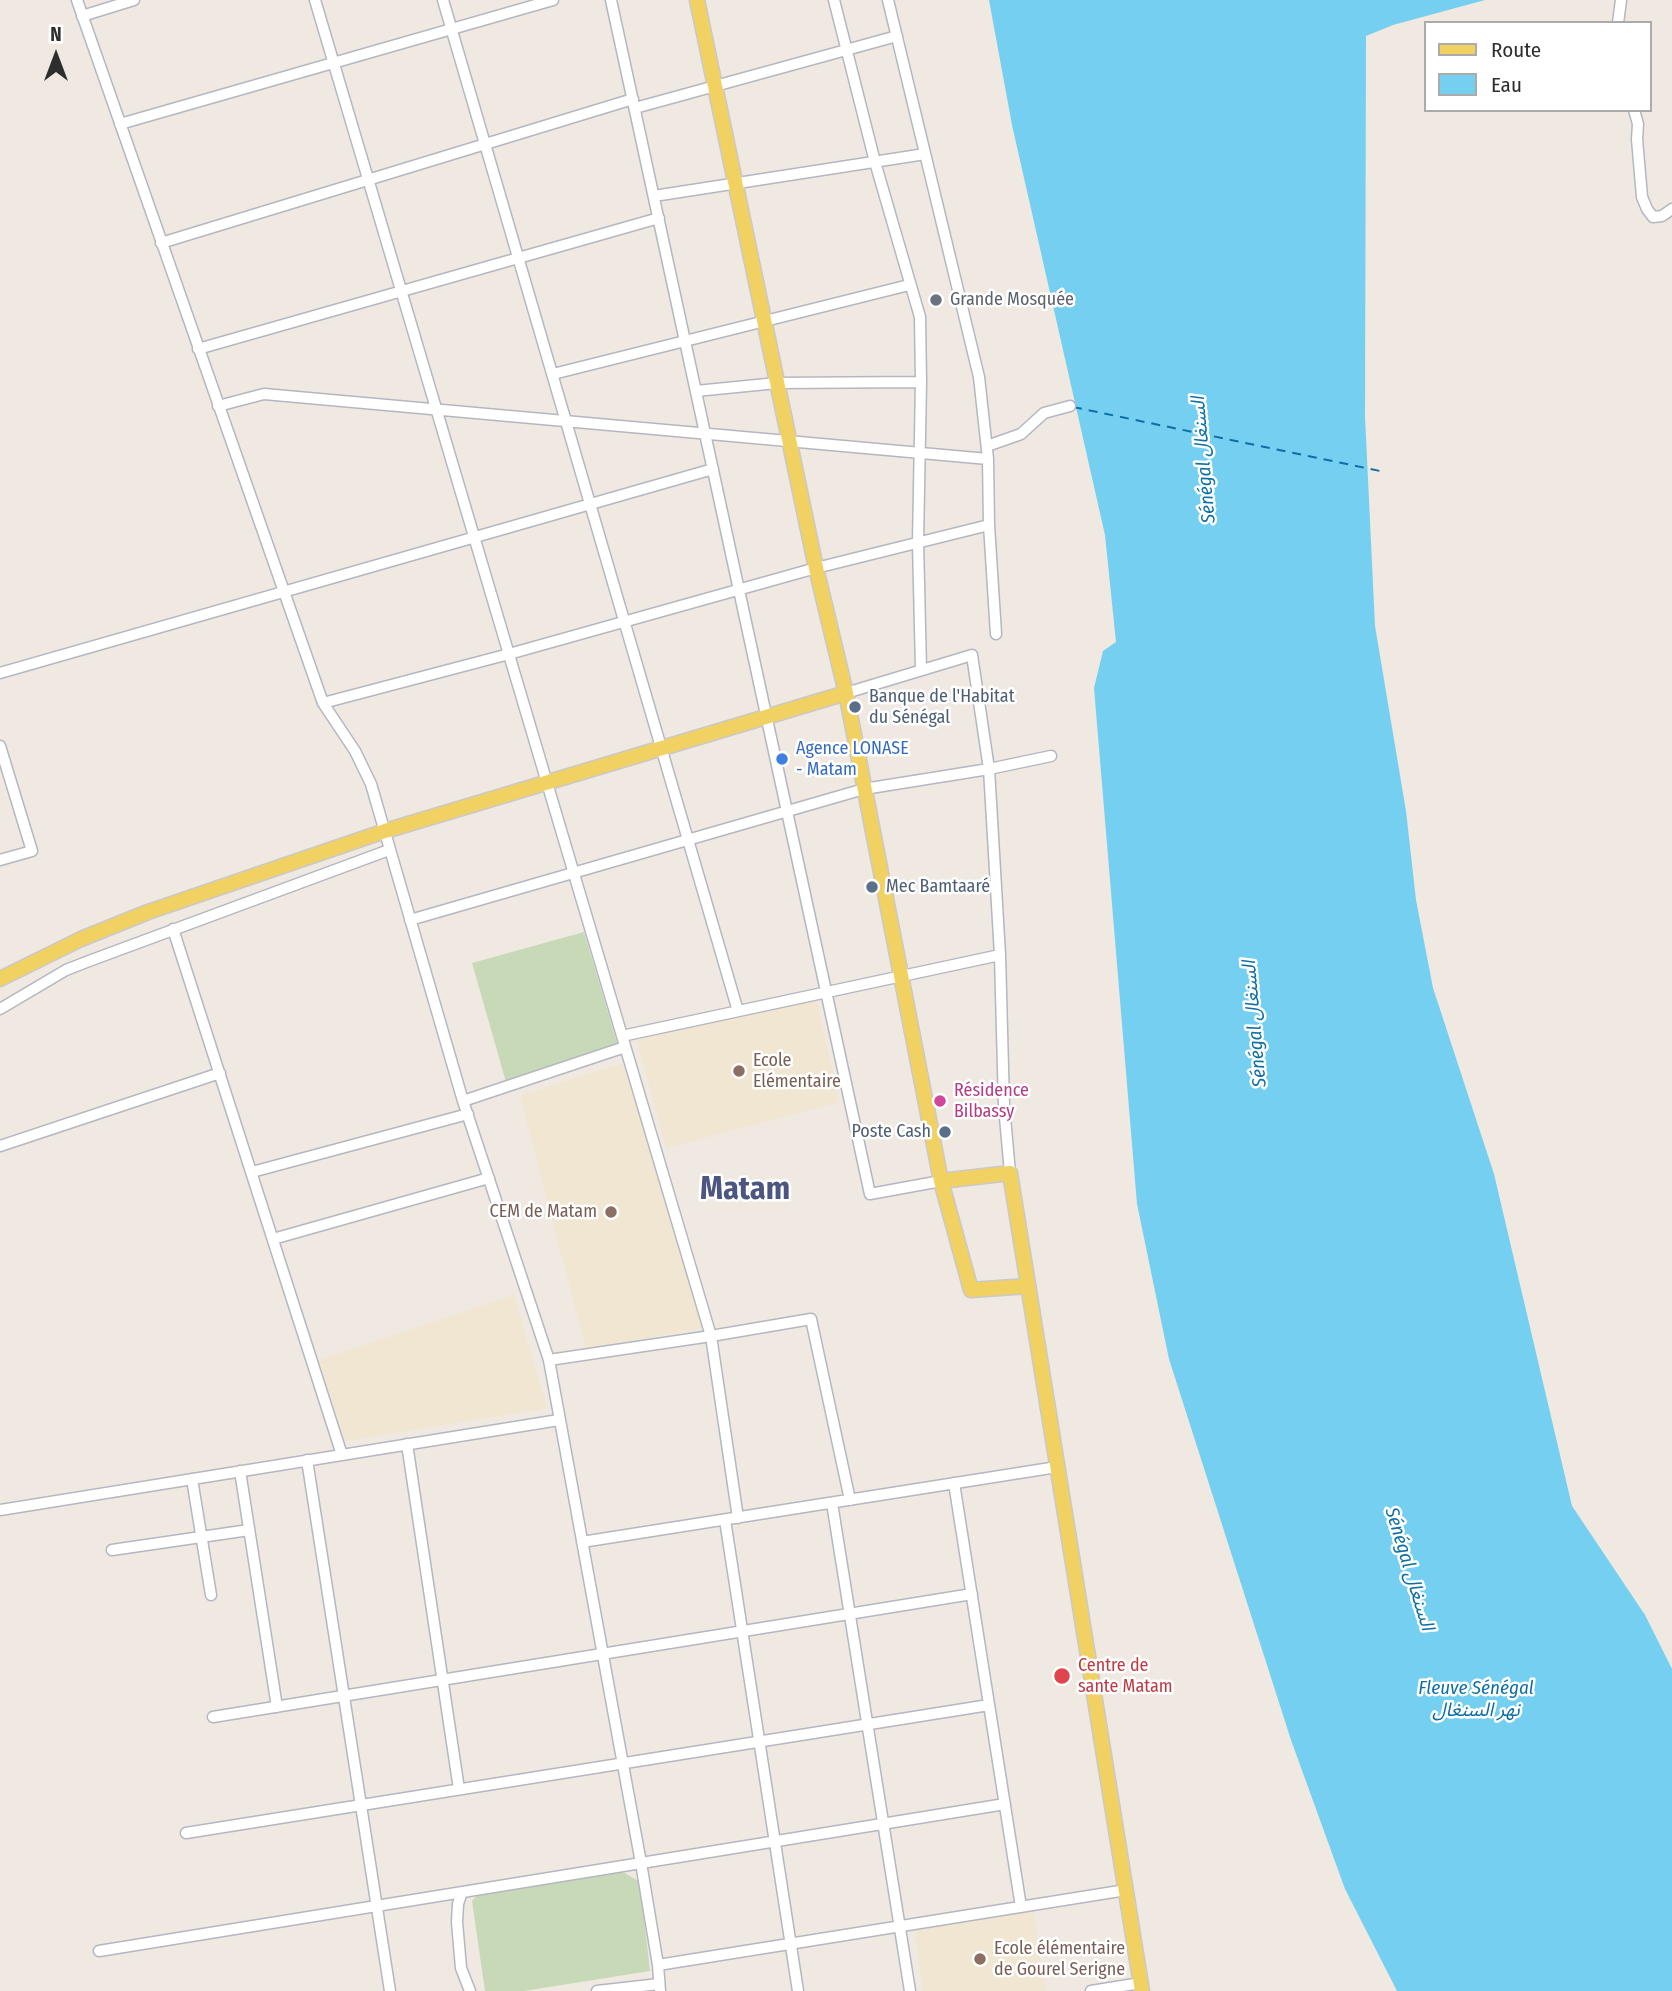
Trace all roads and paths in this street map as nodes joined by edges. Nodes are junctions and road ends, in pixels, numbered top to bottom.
1 (77, 0) edge
2 (134, 0) edge
3 (315, 0) edge
4 (443, 0) edge
5 (553, 0) edge
6 (611, 0) edge
7 (697, 0) edge
8 (834, 0) edge
9 (888, 0) edge
10 (1621, 0) edge
11 (82, 16) junction
12 (1618, 21) edge
13 (452, 30) junction
14 (897, 36) junction
15 (846, 50) junction
16 (334, 64) junction
17 (715, 87) junction
18 (634, 104) junction
19 (1635, 112) edge
20 (120, 124) junction
21 (485, 144) junction
22 (925, 154) junction
23 (875, 162) junction
24 (368, 180) junction
25 (735, 183) junction
26 (654, 196) junction
27 (1672, 209) edge
28 (659, 218) junction
29 (161, 243) junction
30 (519, 258) junction
31 (909, 285) junction
32 (401, 292) junction
33 (764, 320) junction
34 (685, 340) junction
35 (198, 349) junction
36 (552, 374) junction
37 (921, 382) junction
38 (777, 383) junction
39 (696, 391) junction
40 (218, 406) junction
41 (1070, 406) dead end
42 (436, 410) junction
43 (566, 422) junction
44 (705, 433) junction
45 (790, 442) junction
46 (987, 446) junction
47 (920, 452) junction
48 (988, 458) junction
49 (713, 469) junction
50 (590, 503) junction
51 (989, 525) junction
52 (474, 536) junction
53 (918, 542) junction
54 (816, 568) junction
55 (739, 590) junction
56 (283, 592) junction
57 (625, 622) junction
58 (996, 634) dead end
59 (509, 654) junction
60 (921, 670) junction
61 (0, 673) edge
62 (846, 692) junction
63 (323, 703) junction
64 (766, 716) junction
65 (0, 746) edge
66 (662, 747) junction
67 (1051, 756) dead end
68 (989, 769) junction
69 (547, 782) junction
70 (864, 789) junction
71 (787, 811) junction
72 (385, 831) junction
73 (688, 839) junction
74 (389, 849) junction
75 (0, 860) edge
76 (574, 872) junction
77 (410, 919) junction
78 (173, 929) junction
79 (81, 939) junction
80 (1000, 955) junction
81 (89, 961) junction
82 (900, 976) junction
83 (0, 979) edge
84 (826, 992) junction
85 (0, 1009) edge
86 (738, 1011) junction
87 (624, 1042) junction
88 (220, 1073) junction
89 (463, 1101) junction
90 (468, 1114) junction
91 (0, 1146) edge
92 (252, 1172) junction
93 (1010, 1173) junction
94 (489, 1178) junction
95 (941, 1181) junction
96 (273, 1239) junction
97 (1028, 1286) junction
98 (711, 1336) junction
99 (549, 1360) junction
100 (559, 1420) junction
101 (407, 1444) junction
102 (342, 1455) junction
103 (307, 1460) junction
104 (1057, 1467) junction
105 (240, 1471) junction
106 (192, 1479) junction
107 (954, 1483) junction
108 (850, 1500) junction
109 (832, 1503) junction
110 (0, 1510) edge
111 (738, 1518) junction
112 (725, 1520) junction
113 (249, 1530) junction
114 (202, 1537) junction
115 (582, 1542) junction
116 (112, 1550) dead end
117 (972, 1594) junction
118 (211, 1595) dead end
119 (850, 1614) junction
120 (743, 1632) junction
121 (602, 1654) junction
122 (442, 1680) junction
123 (344, 1696) junction
124 (989, 1704) junction
125 (277, 1707) junction
126 (214, 1717) dead end
127 (868, 1724) junction
128 (760, 1741) junction
129 (622, 1763) junction
130 (459, 1789) junction
131 (1005, 1804) junction
132 (361, 1805) junction
133 (883, 1824) junction
134 (186, 1833) dead end
135 (775, 1842) junction
136 (641, 1863) junction
137 (1126, 1890) junction
138 (462, 1892) junction
139 (377, 1906) junction
140 (1021, 1907) junction
141 (900, 1927) junction
142 (791, 1944) junction
143 (99, 1951) dead end
144 (658, 1965) junction
145 (1142, 1987) edge
146 (660, 1988) edge
147 (390, 1991) edge
148 (470, 1991) edge
149 (597, 1991) edge
150 (798, 1991) edge
151 (910, 1991) edge
152 (1091, 1991) edge

1 - 11 street
2 - 11 street
3 - 16 street
4 - 13 street
5 - 13 street
6 - 18 street
7 - 17 main road
8 - 15 street
9 - 14 street
10 - 12 street
11 - 20 street
13 - 16 street
13 - 21 street
14 - 15 street
14 - 22 street
15 - 17 street
15 - 23 street
16 - 20 street
16 - 24 street
17 - 18 street
17 - 25 main road
18 - 21 street
18 - 26 street
19 - 27 street
20 - 29 street
21 - 24 street
21 - 30 street
22 - 23 street
22 - 46 street
23 - 25 street
23 - 31 street
24 - 29 street
24 - 32 street
25 - 26 street
25 - 33 main road
26 - 28 street
28 - 30 street
28 - 34 street
29 - 35 street
30 - 32 street
30 - 36 street
31 - 33 street
31 - 37 street
32 - 35 street
32 - 42 street
33 - 34 street
33 - 38 main road
34 - 36 street
34 - 39 street
35 - 40 street
36 - 43 street
37 - 38 street
37 - 47 street
38 - 39 street
38 - 45 main road
39 - 44 street
40 - 42 street
40 - 56 street
41 - 46 street
42 - 43 street
42 - 52 street
43 - 44 street
43 - 50 street
44 - 45 street
44 - 49 street
45 - 47 street
45 - 54 main road
46 - 48 street
47 - 48 street
47 - 53 street
48 - 51 street
49 - 50 street
49 - 55 street
50 - 52 street
50 - 57 street
51 - 53 street
51 - 58 street
52 - 56 street
52 - 59 street
53 - 54 street
53 - 60 street
54 - 55 street
54 - 62 main road
55 - 57 street
55 - 64 street
56 - 61 street
56 - 63 street
57 - 59 street
57 - 66 street
59 - 63 street
59 - 69 street
60 - 62 street
60 - 68 street
62 - 64 main road
62 - 70 main road
63 - 72 street
64 - 66 main road
64 - 71 street
65 - 75 street
66 - 69 main road
66 - 73 street
67 - 68 street
68 - 70 street
68 - 80 street
69 - 72 main road
69 - 76 street
70 - 71 street
70 - 82 main road
71 - 73 street
71 - 84 street
72 - 74 street
72 - 79 main road
73 - 76 street
73 - 86 street
74 - 77 street
74 - 78 street
76 - 77 street
76 - 87 street
77 - 89 street
78 - 81 street
78 - 88 street
79 - 81 street
79 - 83 main road
80 - 82 street
80 - 93 street
81 - 85 street
82 - 84 street
82 - 95 main road
84 - 86 street
84 - 95 street
86 - 87 street
87 - 89 street
87 - 98 street
88 - 91 street
88 - 92 street
89 - 90 street
90 - 92 street
90 - 94 street
92 - 96 street
93 - 95 main road
93 - 97 main road
94 - 96 street
94 - 99 street
95 - 97 main road
96 - 102 street
97 - 104 main road
98 - 99 street
98 - 108 street
98 - 111 street
99 - 100 street
100 - 101 street
100 - 115 street
101 - 102 street
101 - 122 street
102 - 103 street
103 - 105 street
103 - 123 street
104 - 107 street
104 - 137 main road
105 - 106 street
105 - 113 street
106 - 110 street
106 - 114 street
107 - 108 street
107 - 117 street
108 - 109 street
109 - 111 street
109 - 119 street
111 - 112 street
112 - 115 street
112 - 120 street
113 - 114 street
113 - 125 street
114 - 116 street
114 - 118 street
115 - 121 street
117 - 119 street
117 - 124 street
119 - 120 street
119 - 127 street
120 - 121 street
120 - 128 street
121 - 122 street
121 - 129 street
122 - 123 street
122 - 130 street
123 - 125 street
123 - 132 street
124 - 127 street
124 - 131 street
125 - 126 street
127 - 128 street
127 - 133 street
128 - 129 street
128 - 135 street
129 - 130 street
129 - 136 street
130 - 132 street
131 - 133 street
131 - 140 street
132 - 134 street
132 - 139 street
133 - 135 street
133 - 141 street
135 - 136 street
135 - 142 street
136 - 138 street
136 - 144 street
137 - 140 street
137 - 145 main road
138 - 139 street
138 - 148 street
139 - 143 street
139 - 147 street
140 - 141 street
141 - 142 street
141 - 151 street
142 - 144 street
142 - 150 street
144 - 146 street
145 - 152 street
146 - 149 street

